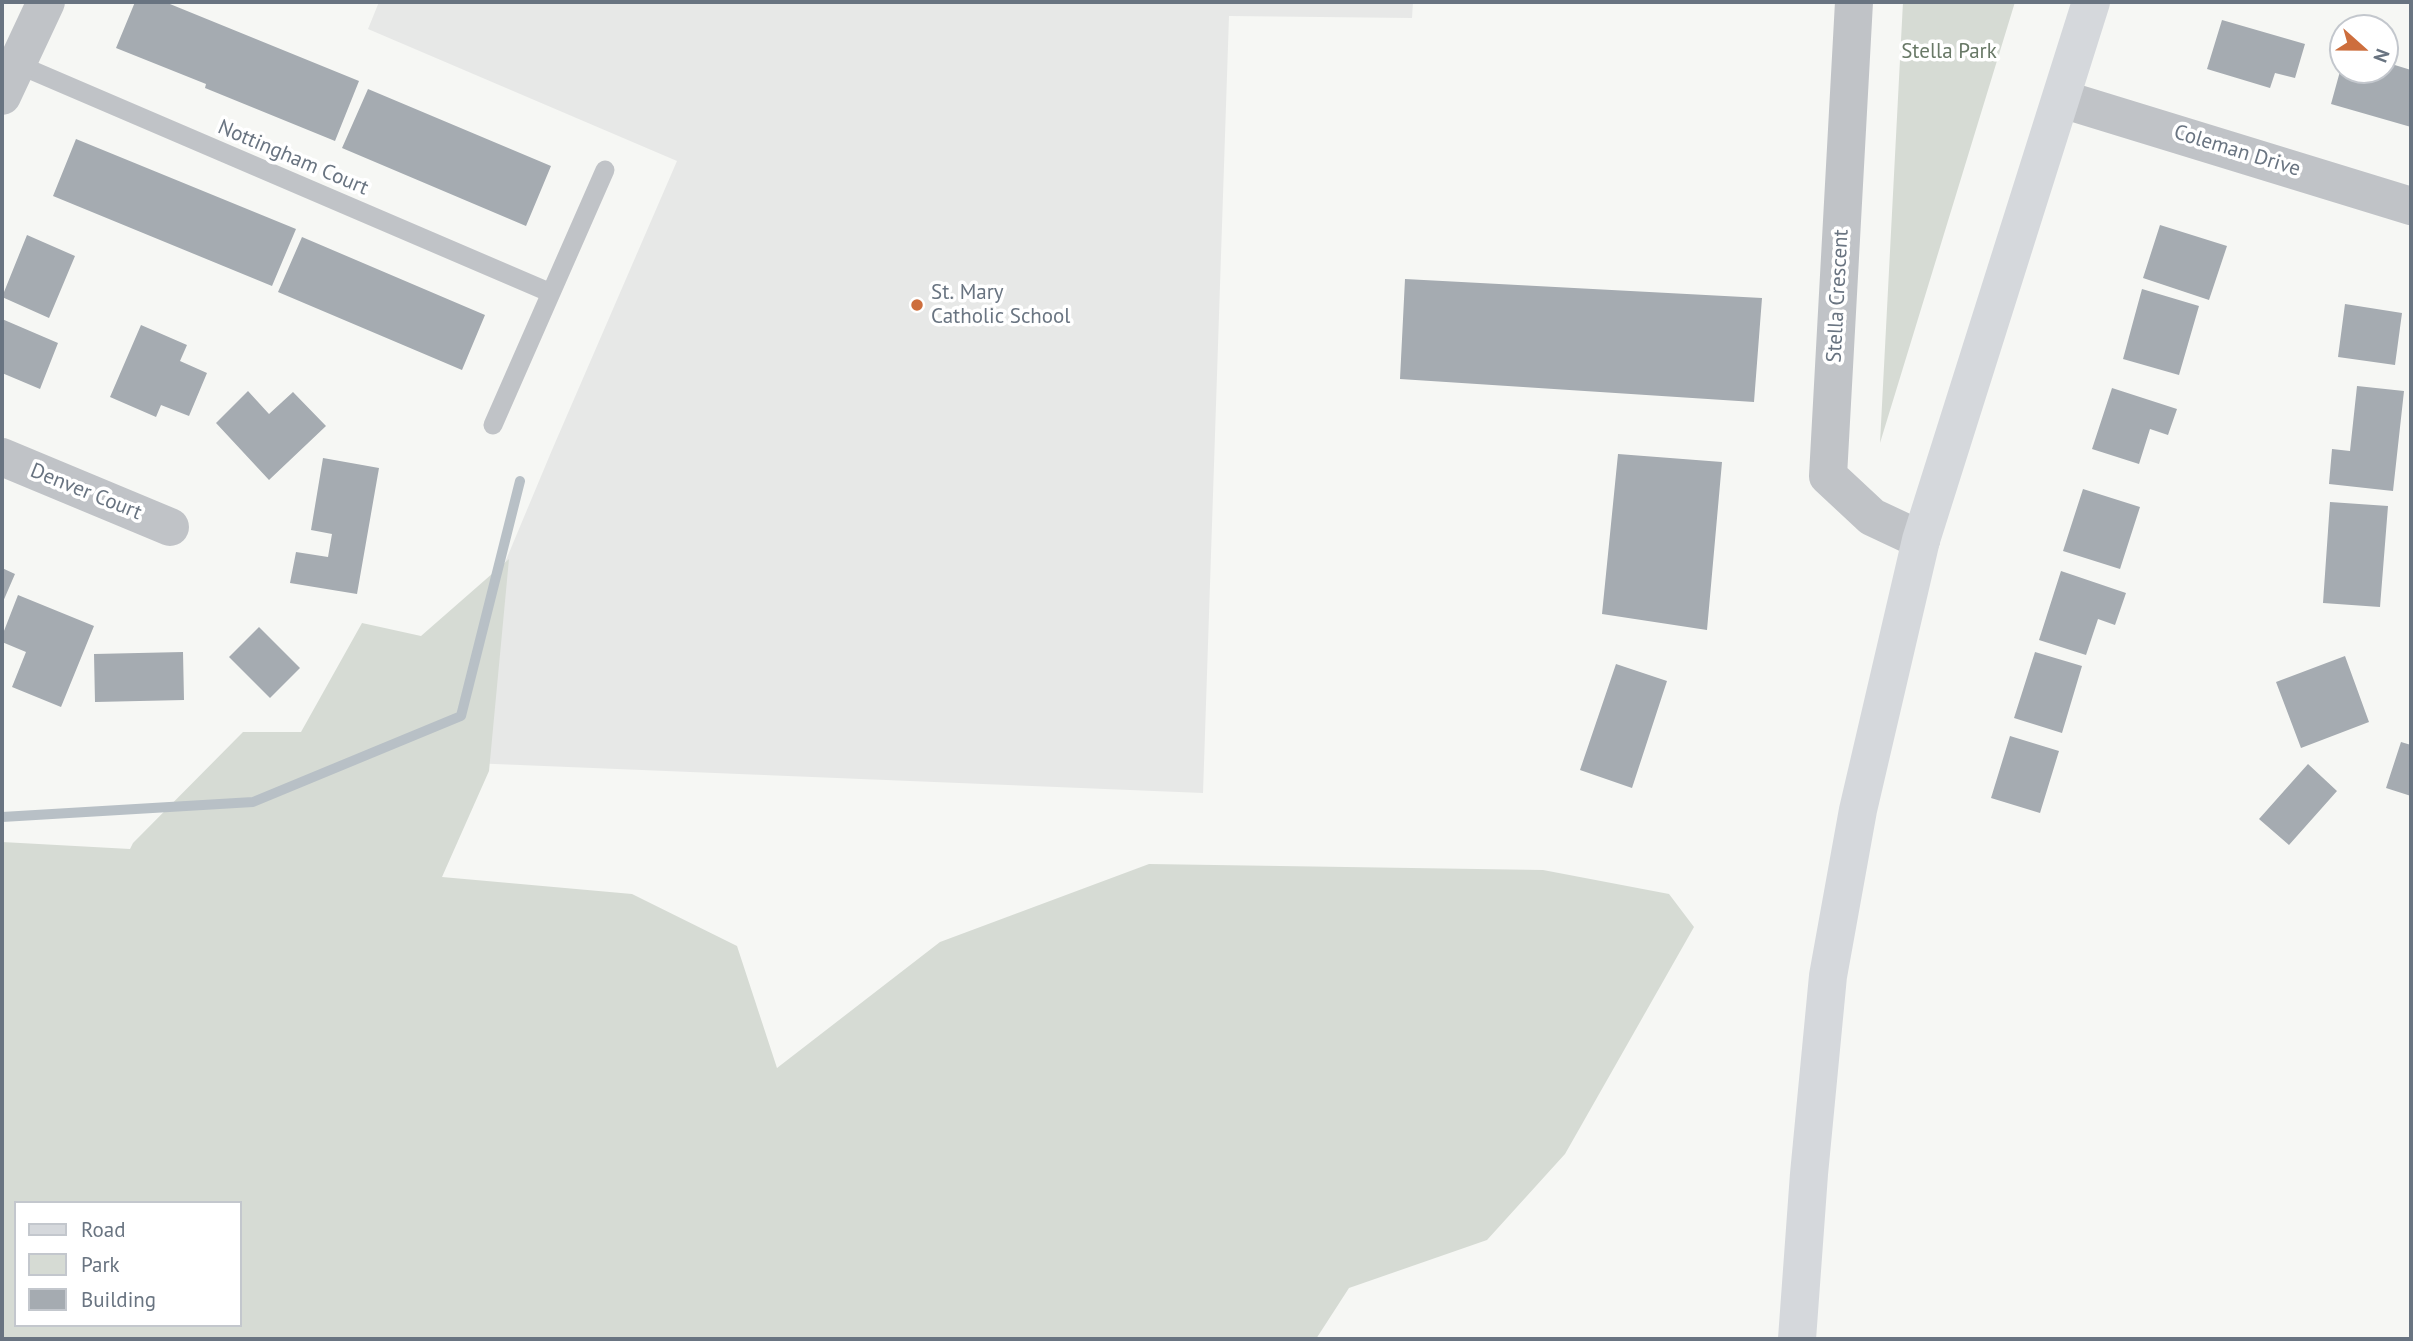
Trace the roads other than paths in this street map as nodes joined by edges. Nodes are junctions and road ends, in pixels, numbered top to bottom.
1 (46, 2) edge
2 (1854, 2) edge
3 (2091, 2) edge
4 (9, 80) edge
5 (2062, 99) junction
6 (604, 170) dead end
7 (2411, 206) edge
8 (551, 293) junction
9 (492, 425) dead end
10 (2, 457) edge
11 (170, 527) dead end
12 (1921, 540) junction
13 (1797, 1339) edge

1 - 4 street
2 - 12 street, Stella Crescent
3 - 5 main road
4 - 8 lane, Nottingham Court
5 - 7 street, Coleman Drive
5 - 12 main road
6 - 8 lane
8 - 9 lane
10 - 11 street, Denver Court
12 - 13 main road

